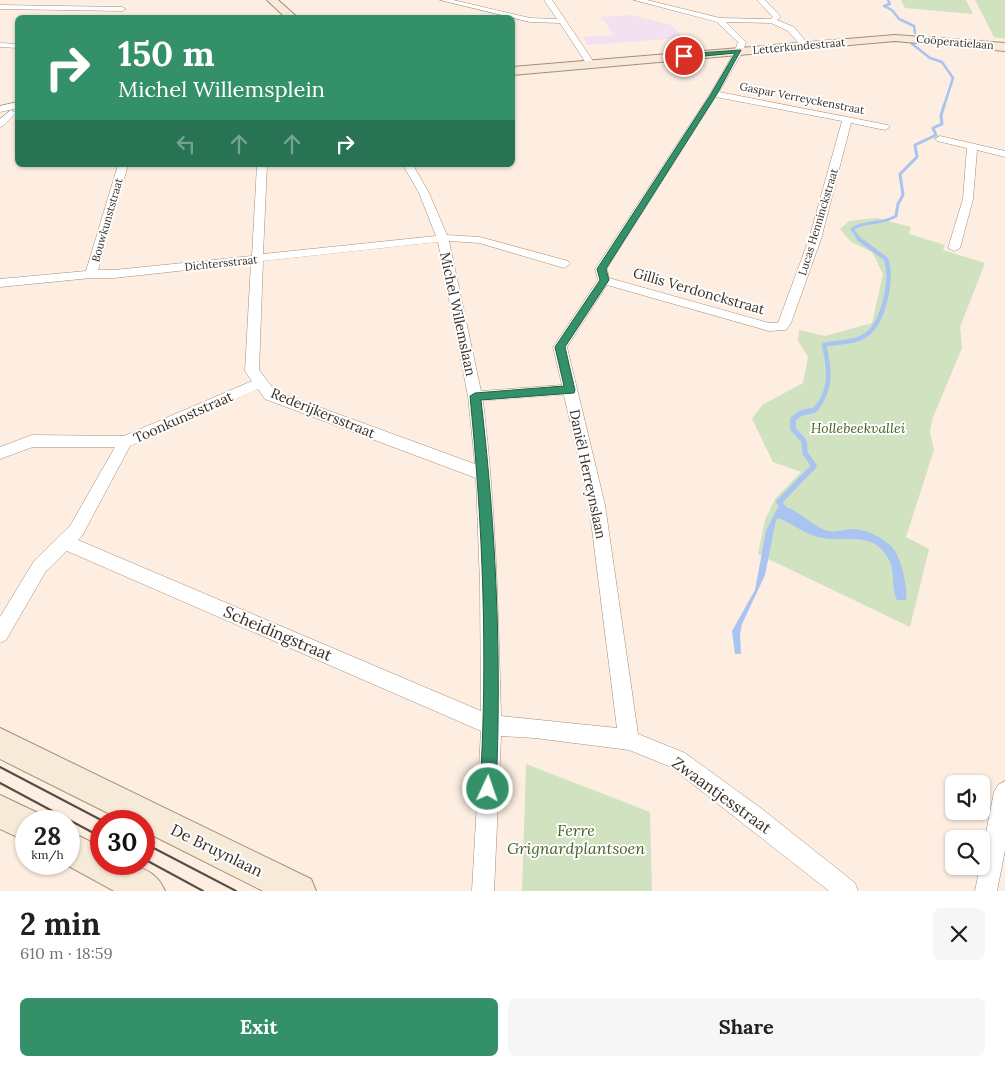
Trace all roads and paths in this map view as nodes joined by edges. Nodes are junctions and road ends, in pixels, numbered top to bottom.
1 (272, 0) edge
2 (444, 0) edge
3 (548, 0) edge
4 (638, 0) edge
5 (761, 0) edge
6 (0, 7) edge
7 (116, 15) edge
8 (290, 15) edge
9 (508, 15) edge
10 (515, 17) edge
11 (720, 20) junction
12 (562, 21) junction
13 (772, 21) junction
14 (906, 38) joint
15 (0, 45) edge
16 (805, 45) junction
17 (15, 46) edge
18 (1005, 46) edge
19 (739, 51) junction
20 (591, 64) junction
21 (515, 71) edge
22 (714, 94) junction
23 (9, 111) edge
24 (847, 119) junction
25 (0, 124) edge
26 (885, 127) dead end
27 (940, 139) dead end
28 (972, 146) junction
29 (1005, 154) edge
30 (122, 167) edge
31 (262, 167) edge
32 (409, 167) edge
33 (443, 238) junction
34 (954, 248) dead end
35 (257, 259) junction
36 (564, 264) dead end
37 (91, 274) junction
38 (604, 280) junction
39 (0, 283) edge
40 (785, 323) joint
41 (260, 383) junction
42 (570, 390) junction
43 (475, 396) junction
44 (125, 442) junction
45 (0, 452) edge
46 (484, 474) junction
47 (65, 542) junction
48 (0, 634) edge
49 (492, 725) junction
50 (629, 740) junction
51 (0, 743) edge
52 (1005, 792) edge
53 (0, 811) edge
54 (15, 819) edge
55 (80, 854) edge
56 (148, 891) edge
57 (299, 891) edge
58 (484, 891) edge
59 (847, 891) edge
60 (986, 891) edge

1 - 8 street
2 - 9 street
3 - 12 street
4 - 11 street
5 - 13 street
6 - 7 street
10 - 12 street
11 - 13 street
11 - 19 street
12 - 20 street
13 - 16 street
14 - 16 street, Letterkundestraat
14 - 18 street, Coöperatielaan
15 - 17 street
16 - 19 street, Letterkundestraat
19 - 20 street, Letterkundestraat
19 - 22 street, Daniël Herreynslaan
20 - 21 street, Letterkundestraat
22 - 24 street, Gaspar Verreyckenstraat
22 - 38 street, Daniël Herreynslaan
23 - 25 street
24 - 26 street, Gaspar Verreyckenstraat
24 - 40 street, Lucas Henninckstraat
27 - 28 street
28 - 29 street
28 - 34 street
30 - 37 street, Bouwkunststraat
31 - 35 street, Rederijkersstraat
32 - 33 street, Michel Willemslaan
33 - 35 street, Dichtersstraat
33 - 36 street, Dichtersstraat
33 - 43 street, Michel Willemslaan
35 - 37 street, Dichtersstraat
35 - 41 street, Rederijkersstraat
37 - 39 street, Dichtersstraat
38 - 40 street, Gillis Verdonckstraat
38 - 42 street, Daniël Herreynslaan
41 - 44 street, Toonkunststraat
41 - 46 street, Rederijkersstraat
42 - 43 street
42 - 50 street, Daniël Herreynslaan
43 - 46 street, Michel Willemslaan
44 - 45 street
44 - 47 street, Toonkunststraat
46 - 49 street, Michel Willemslaan
47 - 48 street, Toonkunststraat
47 - 49 street, Scheidingstraat
49 - 50 street, Zwaantjesstraat
49 - 58 street, Michel Willemslaan
50 - 59 street, Zwaantjesstraat
51 - 57 street, De Bruynlaan
52 - 60 street
53 - 54 street
55 - 56 street

